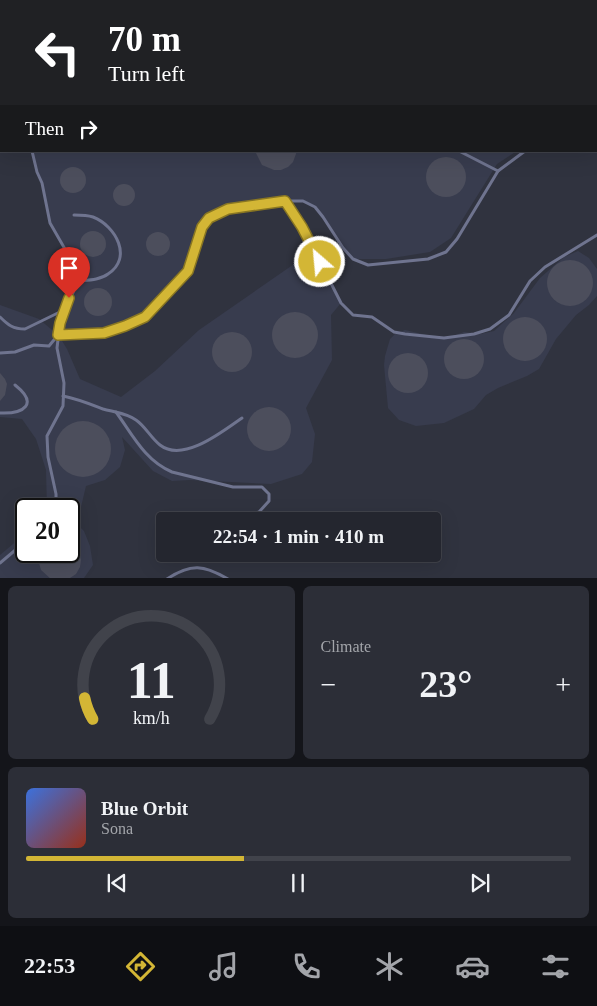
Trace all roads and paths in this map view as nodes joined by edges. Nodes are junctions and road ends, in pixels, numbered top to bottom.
1 (32, 152) edge
2 (461, 152) edge
3 (524, 152) edge
4 (498, 171) junction
5 (285, 201) junction
6 (74, 215) dead end
7 (597, 235) edge
8 (78, 281) junction
9 (65, 310) junction
10 (0, 316) edge
11 (58, 335) junction
12 (0, 353) edge
13 (15, 385) dead end
14 (63, 396) junction
15 (116, 412) junction
16 (0, 413) edge
17 (242, 418) dead end
18 (56, 498) edge
19 (259, 512) edge
20 (15, 550) edge
21 (0, 563) edge
22 (167, 578) edge
23 (228, 578) edge

1 - 8 lane
2 - 4 lane
3 - 4 lane
4 - 5 lane
5 - 7 lane
5 - 11 lane
6 - 8 lane
8 - 9 lane
9 - 10 lane
9 - 11 lane
11 - 12 lane
11 - 14 lane
13 - 16 lane
14 - 15 lane
14 - 18 lane
15 - 17 lane
15 - 19 lane
20 - 21 lane
22 - 23 lane

